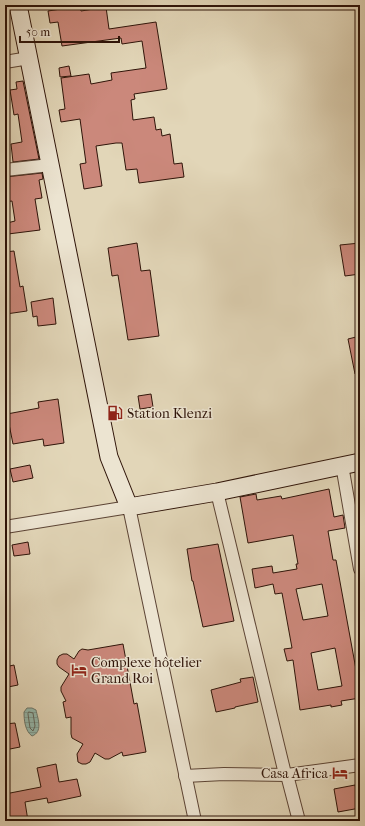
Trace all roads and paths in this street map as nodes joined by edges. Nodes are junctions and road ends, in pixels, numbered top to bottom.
1 (18, 5) edge
2 (29, 58) junction
3 (5, 62) edge
4 (50, 165) junction
5 (5, 170) edge
6 (360, 462) edge
7 (342, 465) junction
8 (216, 492) junction
9 (129, 507) junction
10 (5, 527) edge
11 (360, 569) edge
12 (360, 765) edge
13 (286, 775) junction
14 (185, 776) junction
15 (195, 821) edge
16 (299, 821) edge

1 - 2 street
2 - 3 street
2 - 4 street
4 - 5 street
4 - 9 street
6 - 7 street
7 - 8 street
7 - 11 street
8 - 9 street
8 - 13 street
9 - 10 street
9 - 14 street
12 - 13 street
13 - 14 street
13 - 16 street
14 - 15 street

